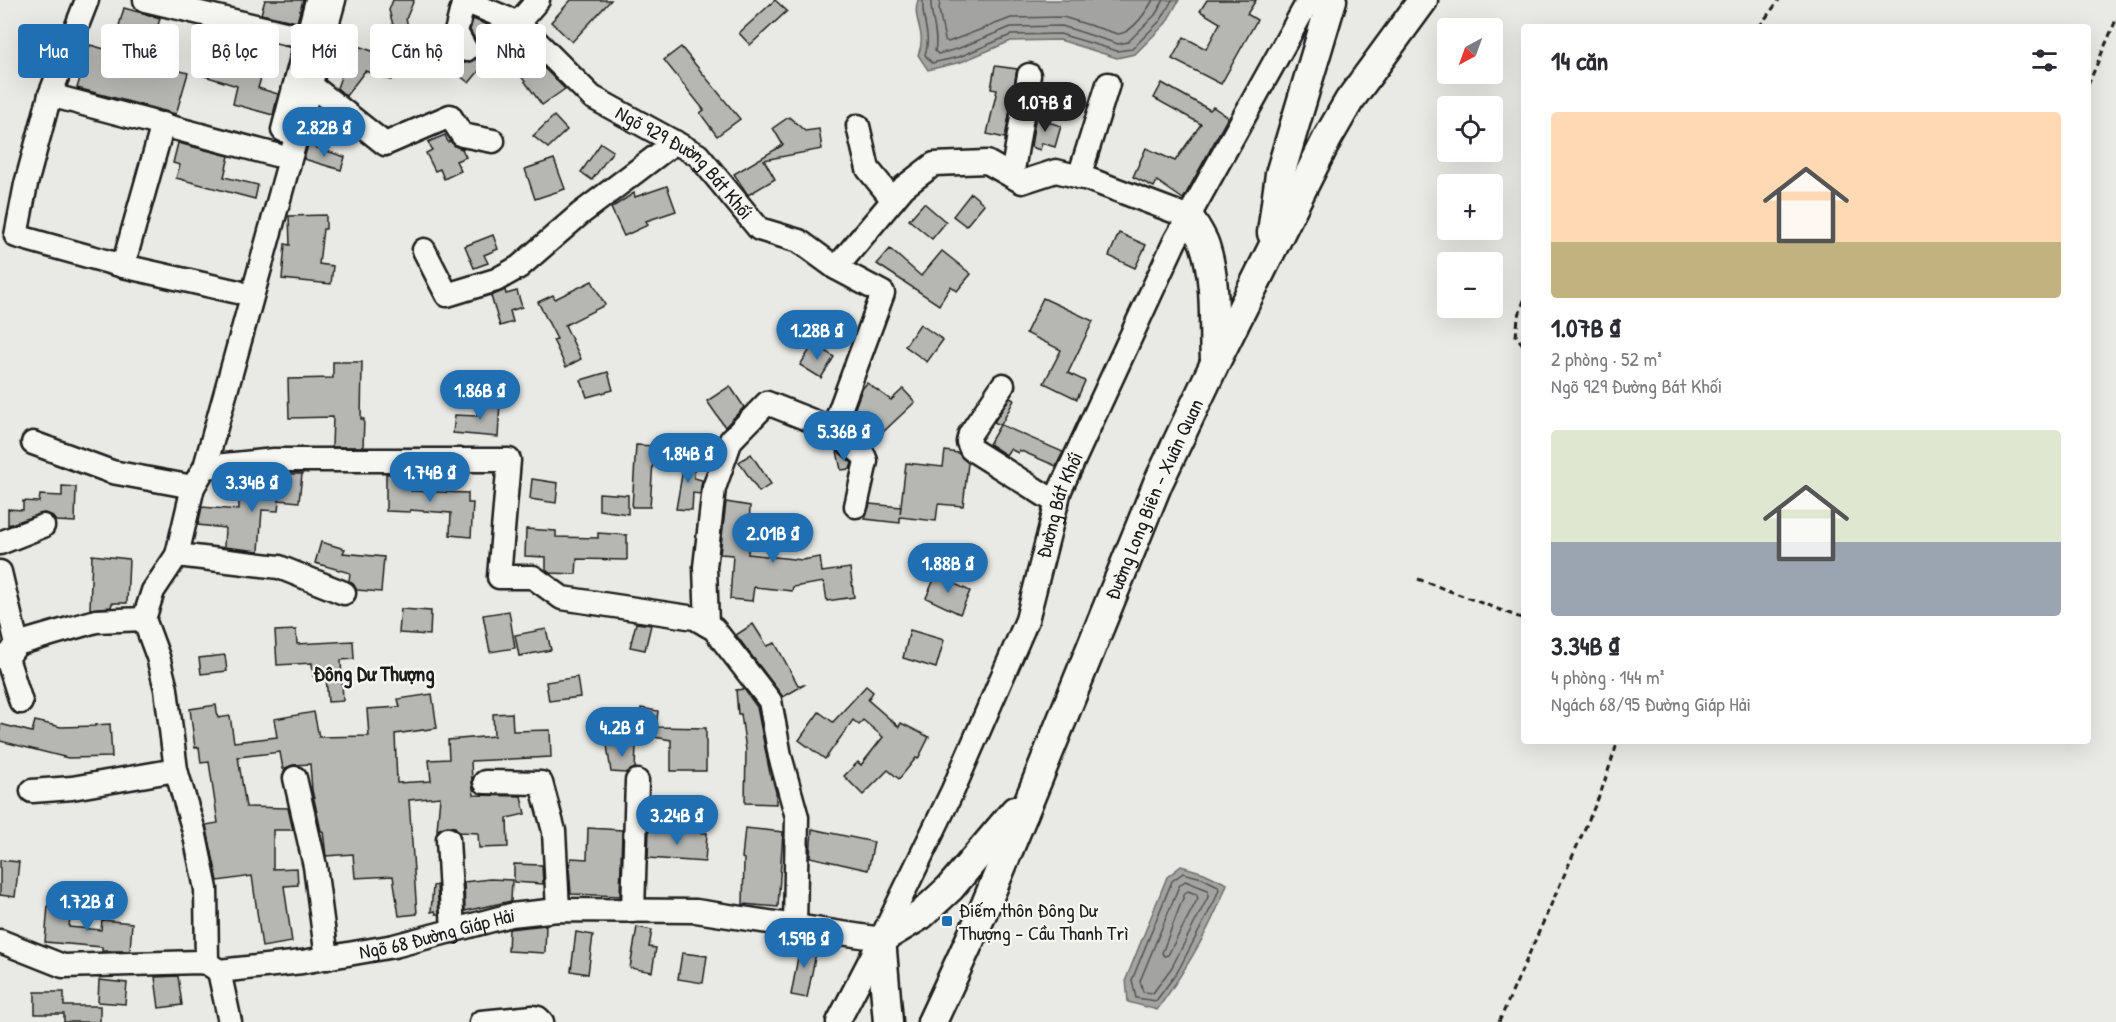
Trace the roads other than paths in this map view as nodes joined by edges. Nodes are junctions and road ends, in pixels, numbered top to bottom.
1 (87, 0) edge
2 (146, 0) edge
3 (317, 0) edge
4 (334, 0) edge
5 (463, 0) edge
6 (538, 0) edge
7 (1309, 0) edge
8 (1332, 0) edge
9 (1423, 0) edge
10 (518, 23) junction
11 (310, 24) edge
12 (291, 34) edge
13 (466, 50) dead end
14 (1029, 75) dead end
15 (296, 78) edge
16 (1108, 84) dead end
17 (311, 85) junction
18 (50, 95) junction
19 (163, 124) junction
20 (858, 126) dead end
21 (493, 141) dead end
22 (675, 142) junction
23 (276, 155) junction
24 (1012, 176) junction
25 (1079, 177) junction
26 (893, 200) junction
27 (1189, 217) junction
28 (424, 250) dead end
29 (1269, 256) junction
30 (123, 266) junction
31 (836, 268) junction
32 (238, 292) junction
33 (242, 332) junction
34 (1215, 363) junction
35 (1003, 385) dead end
36 (833, 429) junction
37 (33, 443) dead end
38 (205, 467) junction
39 (193, 487) junction
40 (1057, 502) junction
41 (856, 506) dead end
42 (44, 526) dead end
43 (0, 543) edge
44 (177, 555) junction
45 (0, 572) edge
46 (344, 593) dead end
47 (144, 619) junction
48 (706, 625) junction
49 (8, 653) edge
50 (21, 702) dead end
51 (176, 770) junction
52 (295, 778) dead end
53 (637, 781) dead end
54 (485, 782) dead end
55 (1035, 786) junction
56 (32, 792) dead end
57 (448, 839) dead end
58 (558, 910) junction
59 (633, 911) junction
60 (795, 926) junction
61 (453, 931) junction
62 (880, 939) junction
63 (0, 941) edge
64 (327, 958) junction
65 (213, 967) junction
66 (230, 1022) edge
67 (481, 1022) edge
68 (542, 1022) edge
69 (838, 1022) edge
70 (888, 1022) edge
71 (932, 1022) edge

1 - 18 street
2 - 12 street
3 - 11 street
4 - 17 street
5 - 10 street, Ngõ 929 Đường Bát Khối
5 - 13 street
6 - 10 street
7 - 27 street, Đường Bát Khối
8 - 29 main road
9 - 29 main road, Đường Long Biên – Xuân Quan
10 - 22 street, Ngõ 929 Đường Bát Khối
14 - 24 street
15 - 23 street
16 - 25 street
17 - 21 street
17 - 33 street
18 - 19 street
18 - 30 street
19 - 23 street
19 - 30 street
20 - 26 street
22 - 28 street
22 - 31 street, Ngõ 929 Đường Bát Khối
23 - 32 street
24 - 25 street
24 - 26 street
25 - 27 street
26 - 31 street
27 - 34 main road
27 - 40 street, Đường Bát Khối
29 - 34 main road, Đường Long Biên – Xuân Quan
30 - 32 street
31 - 36 street, Ngõ 929 Đường Bát Khối
32 - 33 street
33 - 38 street
34 - 55 main road, Đường Long Biên – Xuân Quan
35 - 40 street
36 - 41 street
36 - 48 street
37 - 39 street
38 - 39 street
38 - 48 street
39 - 44 street
40 - 62 street, Đường Bát Khối
42 - 43 street
44 - 46 street
44 - 47 street
45 - 49 street
47 - 49 street
47 - 51 street
48 - 60 street
49 - 50 street
51 - 56 street
51 - 65 street
52 - 64 street
53 - 59 street
54 - 58 street
55 - 62 main road
55 - 71 main road, Đường Long Biên – Xuân Quan
57 - 61 street
58 - 59 street, Ngõ 68 Đường Giáp Hải
58 - 61 street, Ngõ 68 Đường Giáp Hải
59 - 60 street, Ngõ 68 Đường Giáp Hải
60 - 62 street, Ngõ 68 Đường Giáp Hải
61 - 64 street, Ngõ 68 Đường Giáp Hải
62 - 69 street, Đường Bát Khối
62 - 70 main road
63 - 65 street, Ngõ 68 Đường Giáp Hải
64 - 65 street, Ngõ 68 Đường Giáp Hải
65 - 66 street
67 - 68 street

